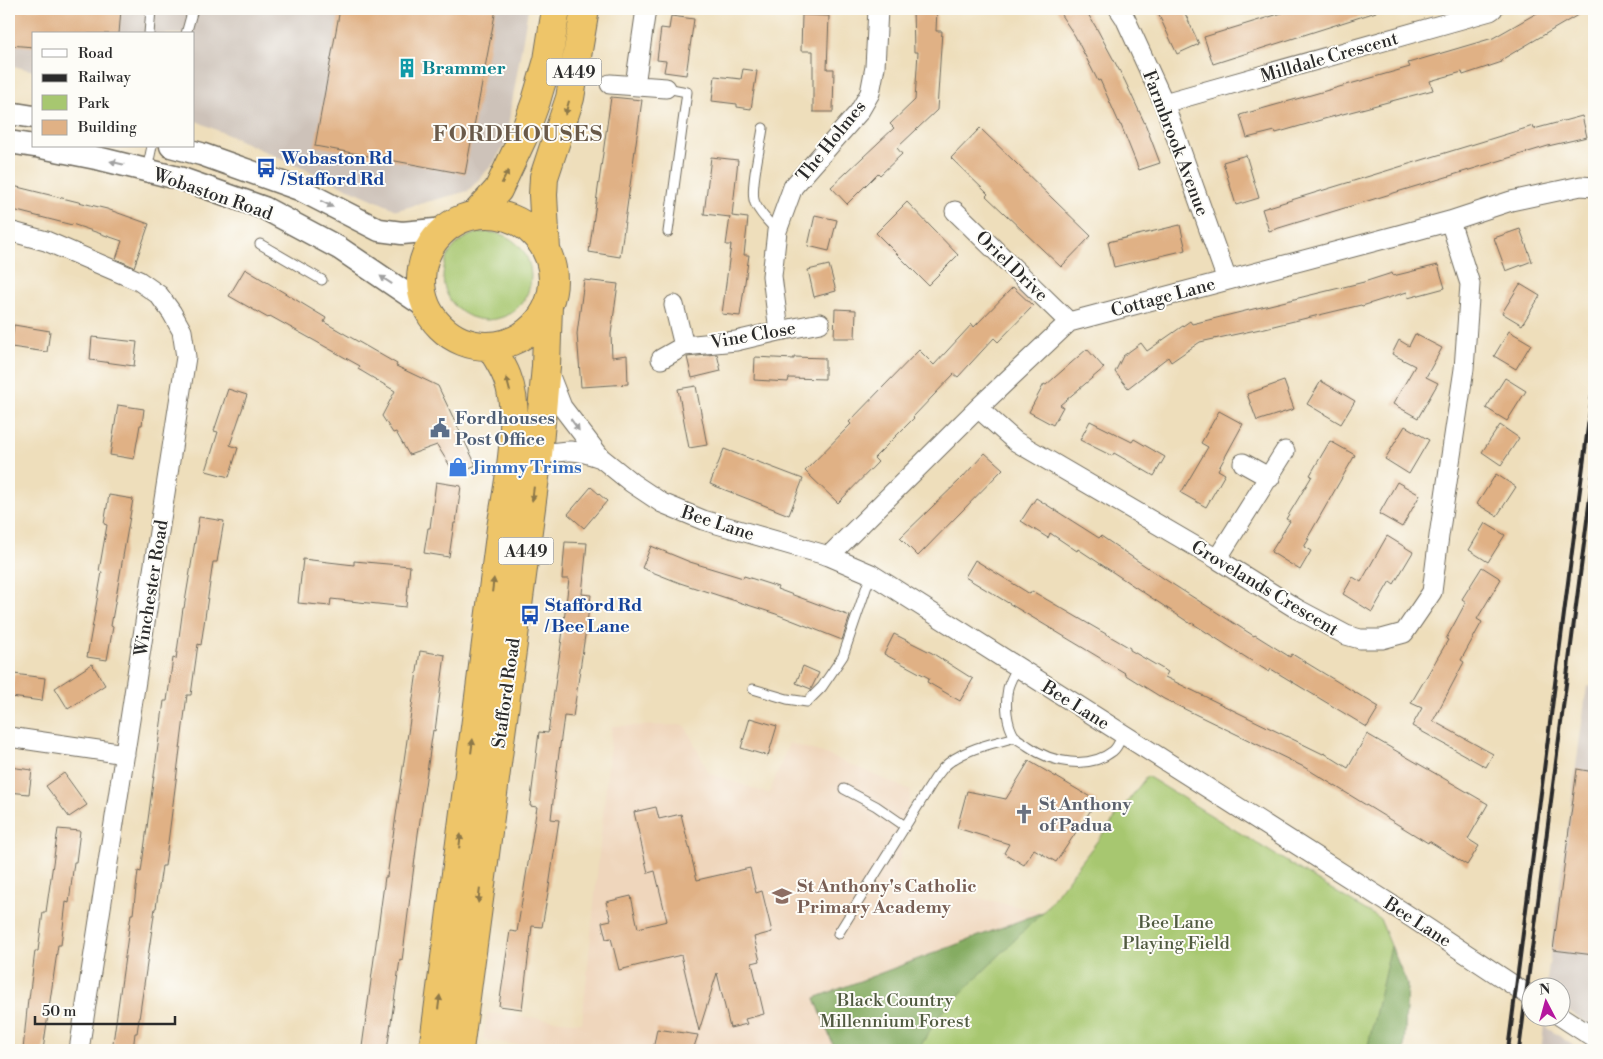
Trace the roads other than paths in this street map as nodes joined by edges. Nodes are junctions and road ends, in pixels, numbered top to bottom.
1 (151, 9) edge
2 (193, 9) edge
3 (556, 9) edge
4 (585, 9) edge
5 (646, 9) edge
6 (878, 9) edge
7 (1119, 9) edge
8 (1493, 9) edge
9 (149, 32) edge
10 (187, 32) edge
11 (610, 84) dead end
12 (635, 86) junction
13 (666, 88) joint
14 (1164, 103) junction
15 (9, 113) edge
16 (32, 117) edge
17 (764, 128) dead end
18 (9, 142) edge
19 (32, 146) edge
20 (44, 148) edge
21 (152, 148) edge
22 (178, 148) edge
23 (147, 171) junction
24 (1588, 186) edge
25 (956, 211) dead end
26 (475, 215) junction
27 (1450, 221) junction
28 (446, 229) junction
29 (9, 231) edge
30 (778, 231) junction
31 (668, 232) dead end
32 (260, 244) dead end
33 (546, 250) junction
34 (322, 280) dead end
35 (1227, 280) junction
36 (674, 305) dead end
37 (548, 306) junction
38 (426, 307) junction
39 (1069, 322) junction
40 (820, 323) dead end
41 (779, 331) junction
42 (490, 346) junction
43 (684, 346) junction
44 (661, 359) dead end
45 (546, 366) junction
46 (978, 408) junction
47 (1285, 451) dead end
48 (538, 455) junction
49 (601, 458) junction
50 (1243, 463) dead end
51 (1270, 478) junction
52 (829, 556) junction
53 (1217, 559) junction
54 (870, 574) junction
55 (1017, 668) junction
56 (754, 689) dead end
57 (1123, 734) junction
58 (9, 737) edge
59 (1016, 737) junction
60 (125, 754) junction
61 (844, 790) dead end
62 (905, 826) junction
63 (838, 934) dead end
64 (1520, 989) edge
65 (1570, 1022) edge
66 (1594, 1038) edge
67 (79, 1050) edge
68 (433, 1050) edge
69 (459, 1050) edge

1 - 9 lane
2 - 10 lane
26 -> 3 highway, A449
4 -> 33 highway, A449
5 - 12 street
6 - 30 street, The Holmes
7 - 14 street, Farmbrook Avenue
8 - 14 street, Milldale Crescent
11 - 12 street
12 - 13 street
13 - 31 lane
14 - 35 street, Farmbrook Avenue
15 - 16 street
17 - 30 lane
18 - 19 street, Wobaston Road
23 -> 20 street, Wobaston Road
21 - 23 lane
22 -> 28 street, Wobaston Road
38 -> 23 street, Wobaston Road
24 - 27 street, Cottage Lane
25 - 39 street, Oriel Drive
26 - 28 highway, A449
26 - 33 highway, A449
27 - 35 street, Cottage Lane
27 - 53 street, Grovelands Crescent
28 - 38 highway, A449
29 - 60 street, Winchester Road
30 - 41 street, The Holmes
32 - 34 lane
33 - 37 highway, A449
35 - 39 street, Cottage Lane
36 - 43 street
37 - 42 highway, A449
37 - 45 highway, Stafford Road / A449
38 - 42 highway, A449
39 - 46 street, Cottage Lane
40 - 41 street, Vine Close
41 - 43 street, Vine Close
68 -> 42 highway, Stafford Road / A449
43 - 44 street, Vine Close
45 - 48 highway, Stafford Road / A449
45 -> 49 street, Bee Lane
46 - 52 street, Cottage Lane
46 - 53 street, Grovelands Crescent
47 - 51 street
48 - 49 street, Bee Lane
48 -> 69 highway, Stafford Road / A449
49 - 52 street, Bee Lane
50 - 51 street
51 - 53 street
52 - 54 street, Bee Lane
54 - 55 street, Bee Lane
54 - 56 lane
55 - 57 street, Bee Lane
55 - 59 lane
57 - 59 lane
57 - 64 street, Bee Lane
58 - 60 street
59 - 62 lane
60 - 67 street, Winchester Road
61 - 62 lane
62 - 63 lane
65 - 66 street

